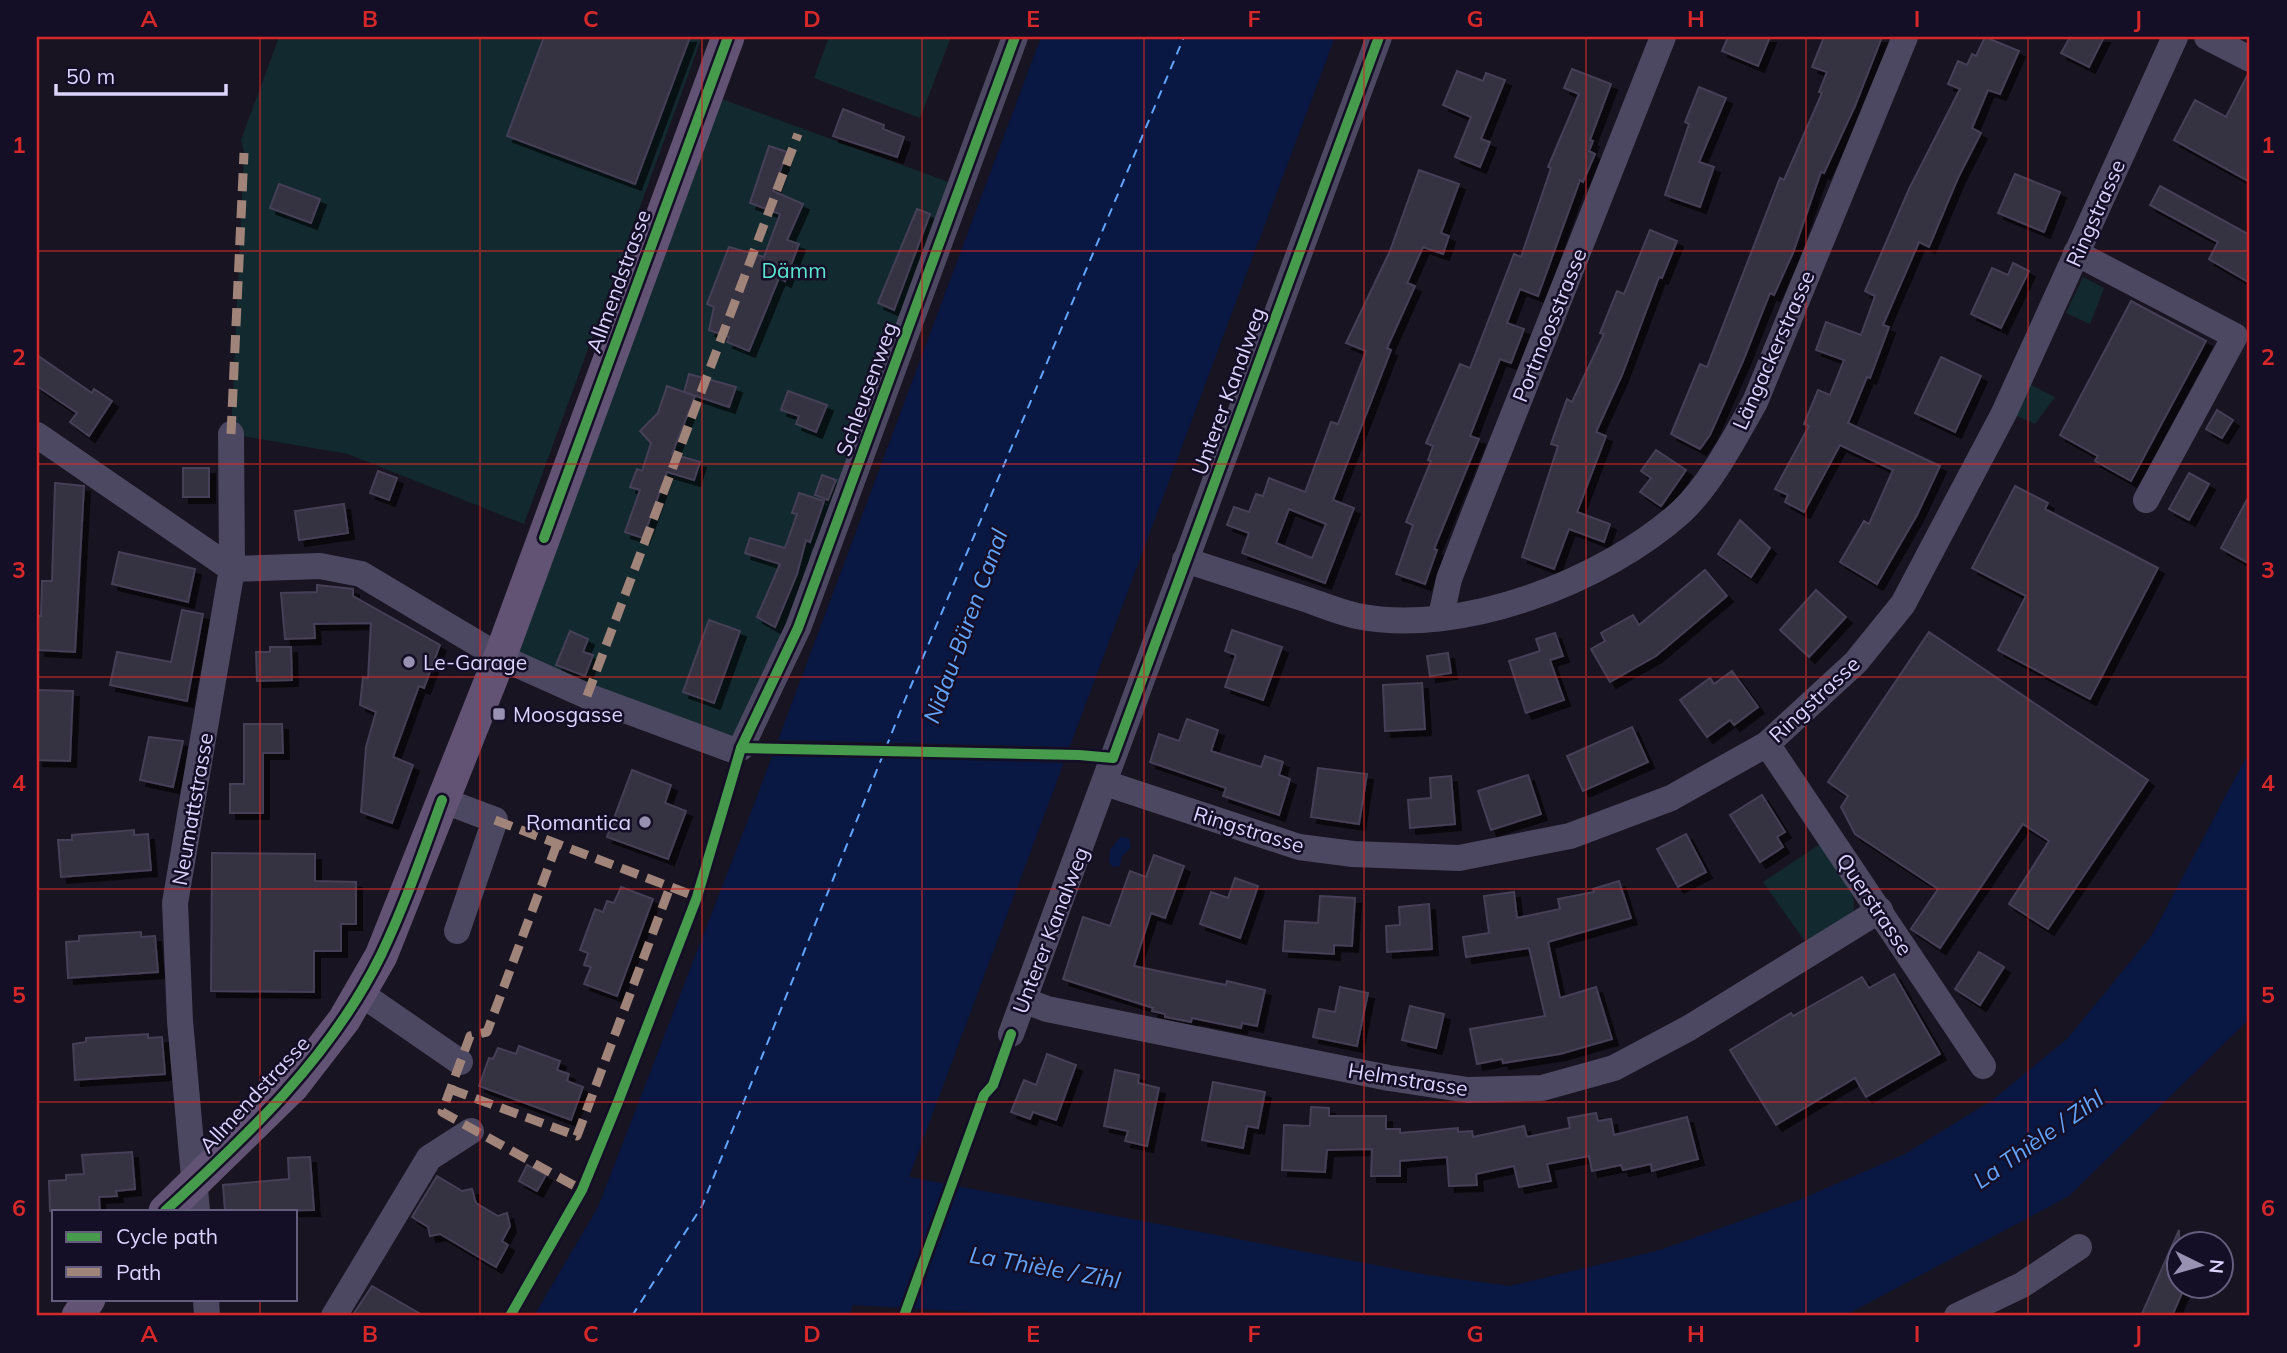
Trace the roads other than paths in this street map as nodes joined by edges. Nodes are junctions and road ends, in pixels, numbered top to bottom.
1 (728, 37) edge
2 (1014, 37) edge
3 (1379, 37) edge
4 (1663, 37) edge
5 (1905, 37) edge
6 (2175, 37) edge
7 (2207, 37) edge
8 (2250, 59) edge
9 (2076, 253) junction
10 (230, 433) dead end
11 (37, 435) edge
12 (2146, 499) dead end
13 (1185, 561) junction
14 (232, 569) junction
15 (1441, 616) junction
16 (500, 657) junction
17 (1767, 744) junction
18 (1105, 783) junction
19 (442, 800) junction
20 (1880, 910) junction
21 (457, 931) dead end
22 (360, 993) junction
23 (1023, 1000) junction
24 (1011, 1034) dead end
25 (460, 1062) dead end
26 (1983, 1066) dead end
27 (471, 1131) dead end
28 (195, 1198) edge
29 (167, 1210) edge
30 (2079, 1247) dead end
31 (88, 1300) edge
32 (78, 1316) edge
33 (334, 1316) edge
34 (1957, 1316) edge

1 - 16 main road, Allmendstrasse
2 - 16 street, Schleusenweg
3 - 13 street, Unterer Kanalweg
4 - 15 street, Portmoosstrasse
5 - 15 street, Längackerstrasse
6 - 9 street, Ringstrasse
7 - 8 street
9 - 12 street
9 - 17 street, Ringstrasse
10 - 14 street, Neumattstrasse
11 - 14 street
13 - 15 street, Längackerstrasse
13 - 18 street, Unterer Kanalweg
14 - 16 street
14 - 28 street, Neumattstrasse
16 - 19 main road, Allmendstrasse
17 - 18 street, Ringstrasse
17 - 20 street, Querstrasse
18 - 23 street, Unterer Kanalweg
19 - 21 street
19 - 22 main road, Allmendstrasse
20 - 23 street, Helmstrasse
20 - 26 street, Querstrasse
22 - 25 street
22 - 28 main road, Allmendstrasse
23 - 24 street, Unterer Kanalweg
27 - 33 street
28 - 29 main road, Allmendstrasse
30 - 34 street
31 - 32 main road

